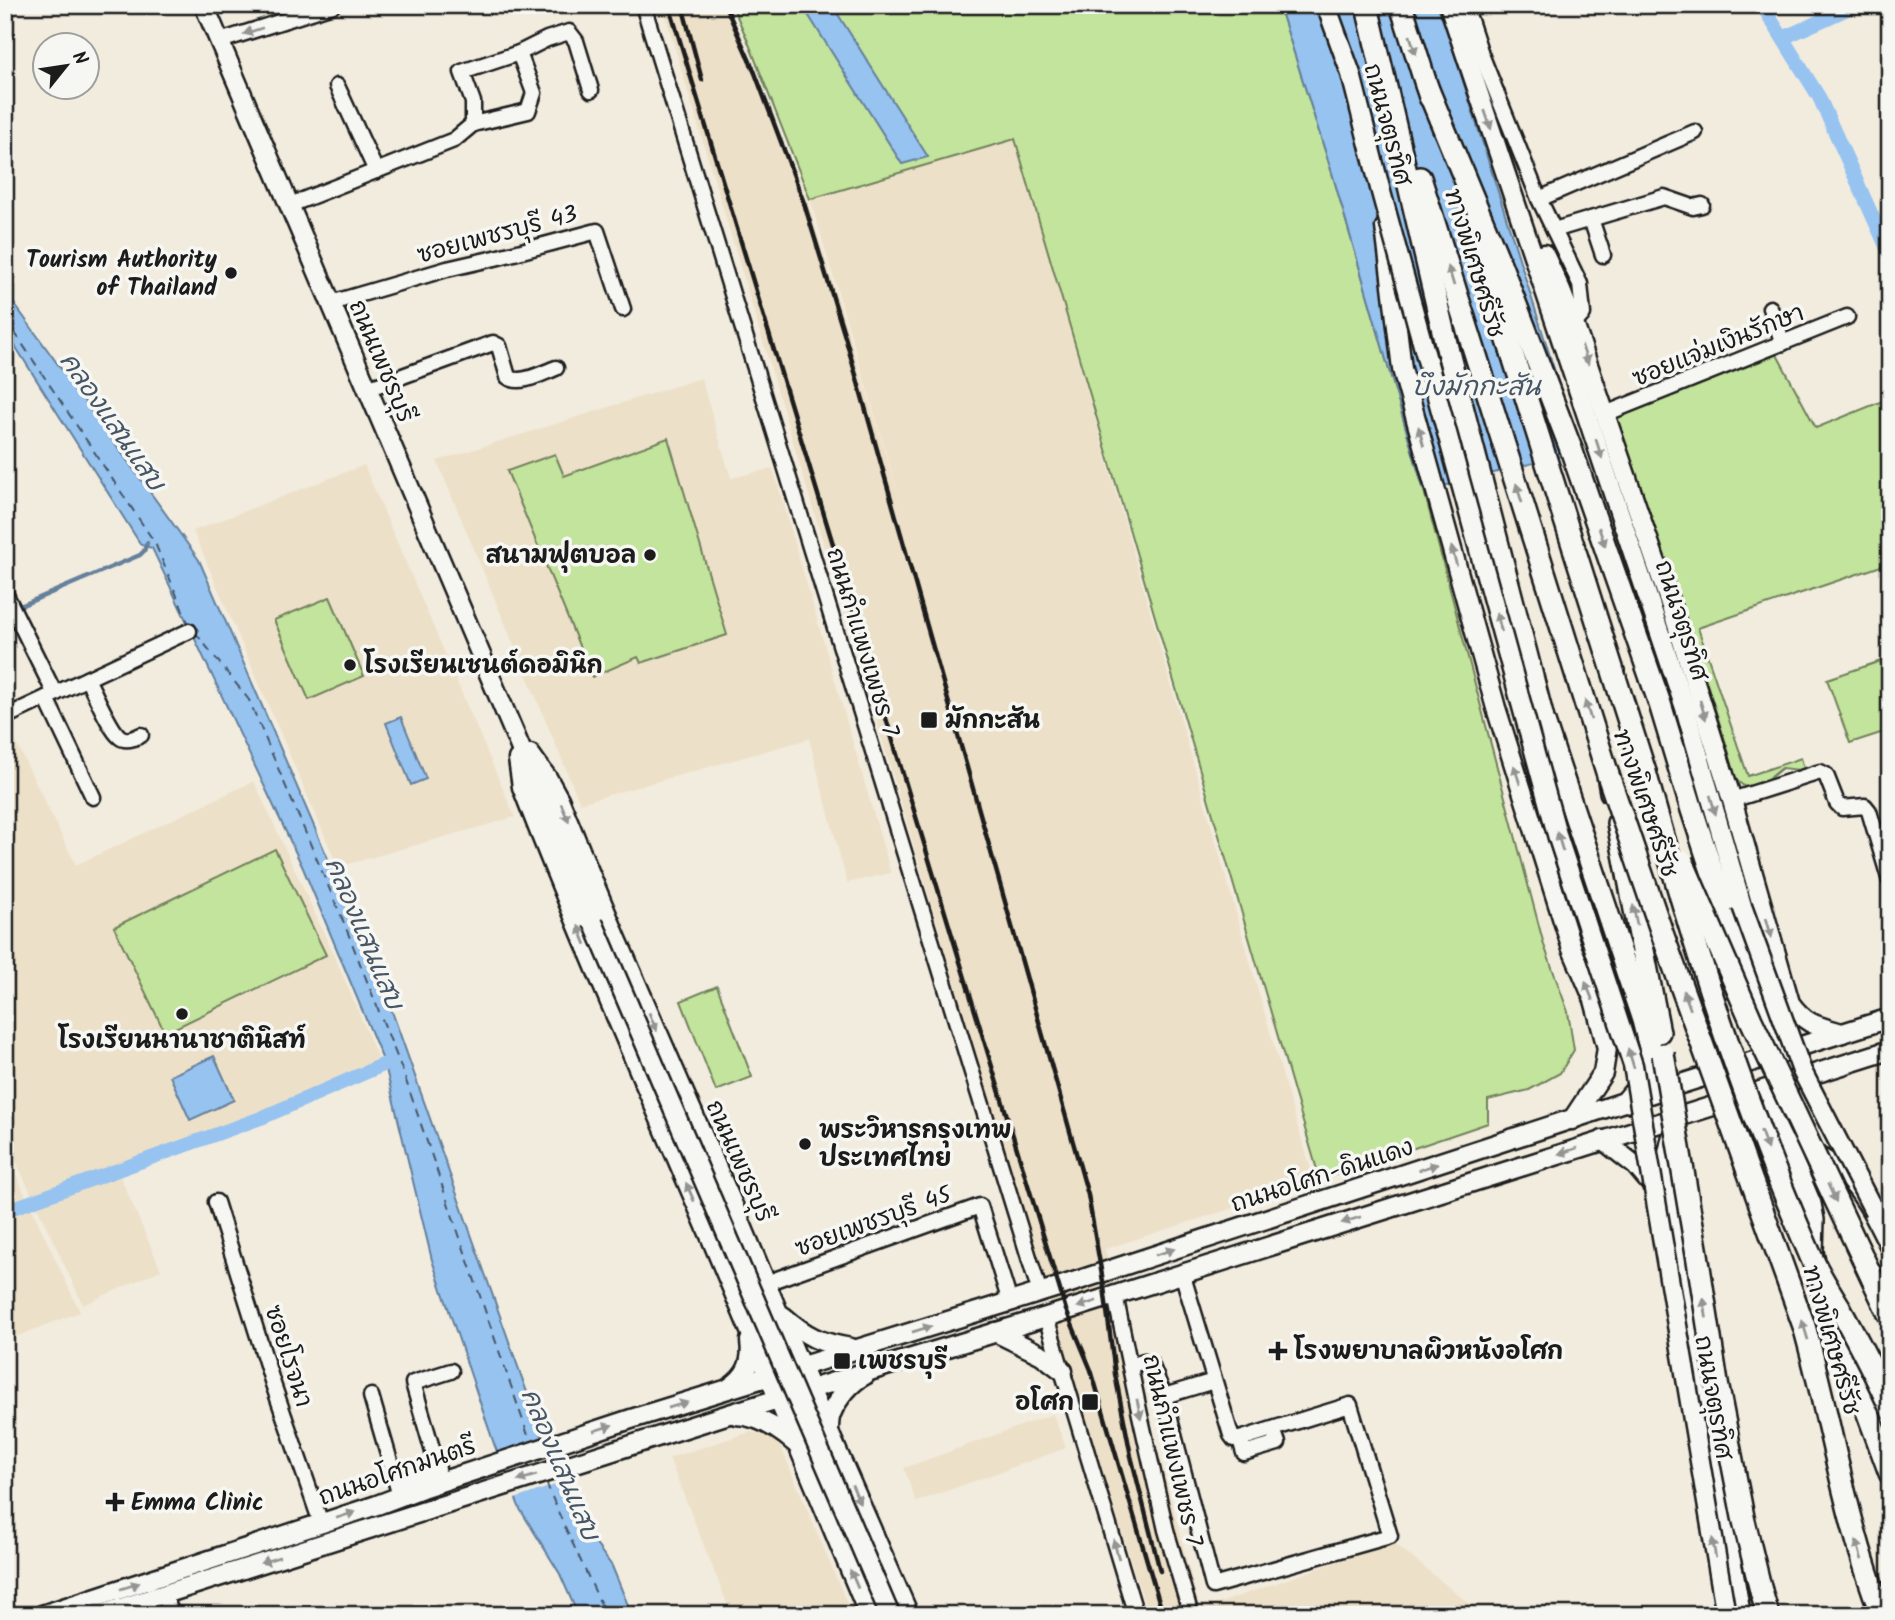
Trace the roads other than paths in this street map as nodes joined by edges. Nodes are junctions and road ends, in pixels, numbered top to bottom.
1 (204, 5) edge
2 (333, 5) edge
3 (643, 5) edge
4 (1326, 5) edge
5 (1401, 5) edge
6 (1449, 5) edge
7 (1465, 5) edge
8 (1368, 10) edge
9 (220, 41) junction
10 (519, 53) junction
11 (1426, 85) junction
12 (337, 86) dead end
13 (590, 90) dead end
14 (473, 124) junction
15 (1695, 132) dead end
16 (376, 171) junction
17 (1507, 175) junction
18 (1381, 192) junction
19 (1539, 199) junction
20 (290, 205) junction
21 (1702, 205) dead end
22 (1591, 219) junction
23 (1554, 230) junction
24 (1603, 255) dead end
25 (331, 303) junction
26 (1770, 308) dead end
27 (622, 309) dead end
28 (1847, 317) dead end
29 (1574, 324) junction
30 (1783, 343) junction
31 (556, 368) dead end
32 (367, 389) junction
33 (1605, 414) junction
34 (5, 593) edge
35 (189, 631) dead end
36 (87, 679) junction
37 (51, 696) junction
38 (5, 717) edge
39 (141, 735) dead end
40 (515, 735) junction
41 (1645, 772) junction
42 (1608, 775) junction
43 (93, 797) dead end
44 (1732, 800) junction
45 (1890, 881) edge
46 (1890, 1018) edge
47 (1842, 1033) junction
48 (1890, 1050) edge
49 (1788, 1051) junction
50 (1789, 1081) junction
51 (1627, 1101) junction
52 (1676, 1117) junction
53 (1572, 1120) junction
54 (1603, 1140) junction
55 (1785, 1145) junction
56 (216, 1202) dead end
57 (1670, 1207) junction
58 (743, 1228) junction
59 (710, 1237) junction
60 (1890, 1241) edge
61 (1890, 1247) edge
62 (1182, 1273) junction
63 (766, 1283) junction
64 (1040, 1293) junction
65 (1115, 1295) junction
66 (1010, 1302) junction
67 (778, 1311) junction
68 (1890, 1316) edge
69 (1046, 1317) junction
70 (747, 1322) junction
71 (995, 1332) junction
72 (856, 1349) junction
73 (801, 1365) junction
74 (884, 1366) junction
75 (1130, 1366) junction
76 (451, 1371) dead end
77 (1063, 1371) junction
78 (769, 1377) junction
79 (1214, 1381) junction
80 (810, 1389) junction
81 (726, 1390) junction
82 (371, 1396) dead end
83 (1164, 1396) junction
84 (778, 1400) junction
85 (1890, 1407) edge
86 (729, 1414) junction
87 (829, 1431) junction
88 (797, 1445) junction
89 (1890, 1473) edge
90 (398, 1490) junction
91 (321, 1523) junction
92 (872, 1529) junction
93 (839, 1544) junction
94 (164, 1594) junction
95 (42, 1615) edge
96 (99, 1615) edge
97 (172, 1615) edge
98 (869, 1615) edge
99 (890, 1615) edge
100 (909, 1615) edge
101 (1136, 1615) edge
102 (1191, 1615) edge
103 (1726, 1615) edge
104 (1741, 1615) edge
105 (1768, 1615) edge
106 (1882, 1615) edge

1 - 9 main road, ถนนเพชรบุรี
2 -> 9 street
3 - 64 street, ถนนกำแพงเพชร 7
4 - 18 main road, ถนนจตุรทิศ, bridge
5 -> 11 highway, ทางพิเศษศรีรัช
6 -> 17 main road, ถนนจตุรทิศ
7 - 19 street
42 -> 8 highway, ทางพิเศษศรีรัช
8 - 51 highway
9 - 20 main road, ถนนเพชรบุรี
10 - 13 street
10 - 14 street
10 - 14 street
11 - 41 highway, ทางพิเศษศรีรัช
11 -> 49 highway
12 - 16 street
14 - 16 street
15 - 19 street
16 - 20 street
17 - 29 main road
17 -> 60 main road, ถนนจตุรทิศ, bridge
53 -> 18 main road, bridge
103 -> 18 main road, ถนนจตุรทิศ, bridge
19 - 23 street
20 - 25 main road, ถนนเพชรบุรี
21 - 22 street
22 - 23 street
22 - 24 street
23 - 29 street
25 - 27 street, ซอยเพชรบุรี 43
25 - 32 main road, ถนนเพชรบุรี
26 - 30 street
28 - 30 street, ซอยแจ่มเงินรักษา
29 -> 33 main road
30 - 33 street, ซอยแจ่มเงินรักษา
31 - 32 street
32 - 40 main road, ถนนเพชรบุรี
33 -> 44 main road
34 - 37 street
35 - 36 street
36 - 37 street
36 - 39 street
37 - 38 street
37 - 43 street
40 -> 58 main road, ถนนเพชรบุรี
59 -> 40 main road, ถนนเพชรบุรี
40 - 99 main road, ถนนเพชรบุรี, bridge
41 -> 68 highway, bridge
41 -> 85 highway, ทางพิเศษศรีรัช, bridge
105 -> 42 highway, bridge
106 -> 42 highway, ทางพิเศษศรีรัช, bridge
44 - 45 street
44 -> 47 main road
46 - 47 main road, ถนนอโศก-ดินแดง
47 - 49 main road, ถนนอโศก-ดินแดง
48 - 50 main road, ถนนอโศก-ดินแดง
49 - 51 main road, ถนนอโศก-ดินแดง
50 - 52 main road, ถนนอโศก-ดินแดง
50 - 55 main road
51 - 53 main road, ถนนอโศก-ดินแดง
52 - 54 main road, ถนนอโศก-ดินแดง
52 - 57 main road, ถนนจตุรทิศ
64 -> 53 main road, ถนนอโศก-ดินแดง
54 - 57 main road, ถนนจตุรทิศ
54 -> 62 main road, ถนนอโศก-ดินแดง
55 - 61 main road
55 - 89 highway
56 - 91 street, ซอยโรจนา
57 - 104 main road, ถนนจตุรทิศ
58 - 59 main road
58 - 63 main road, ถนนเพชรบุรี
59 - 70 main road, ถนนเพชรบุรี
62 - 65 main road, ถนนอโศก-ดินแดง
62 - 79 street
63 - 66 street, ซอยเพชรบุรี 45
63 - 67 main road, ถนนเพชรบุรี
64 - 66 main road, ถนนอโศก-ดินแดง
65 -> 69 main road, ถนนอโศก-ดินแดง
65 - 75 street, ถนนกำแพงเพชร 7
72 -> 66 main road, ถนนอโศก-ดินแดง
67 - 72 main road
67 - 73 main road, ถนนเพชรบุรี
69 - 71 main road, ถนนอโศก-ดินแดง
69 - 77 street
70 - 78 main road, ถนนเพชรบุรี
70 - 81 main road
71 - 74 main road, ถนนอโศก-ดินแดง
71 - 77 main road
72 - 73 main road, ถนนอโศก-ดินแดง
73 - 78 main road, ถนนอโศก-ดินแดง
73 - 80 main road, ถนนเพชรบุรี
74 - 80 main road, ถนนอโศก-ดินแดง
74 - 87 main road
75 - 83 street
75 -> 102 street, ถนนกำแพงเพชร 7
76 - 90 street
101 -> 77 street
78 - 81 main road, ถนนอโศกมนตรี
78 - 84 main road, ถนนเพชรบุรี
79 - 83 street
79 - 83 street
80 - 84 main road, ถนนอโศก-ดินแดง
80 - 87 main road, ถนนเพชรบุรี
90 -> 81 main road, ถนนอโศกมนตรี
82 - 90 street
84 - 86 main road, ถนนอโศกมนตรี
84 - 88 main road, ถนนเพชรบุรี
86 - 88 main road
86 -> 94 main road, ถนนอโศกมนตรี
87 -> 92 main road, ถนนเพชรบุรี
88 - 93 main road, ถนนเพชรบุรี
91 -> 90 main road, ถนนอโศกมนตรี
95 -> 91 main road, ถนนอโศกมนตรี
92 - 93 main road
92 - 100 main road, ถนนเพชรบุรี
98 -> 93 main road, ถนนเพชรบุรี
94 - 96 main road, ถนนอโศกมนตรี
94 - 97 street

